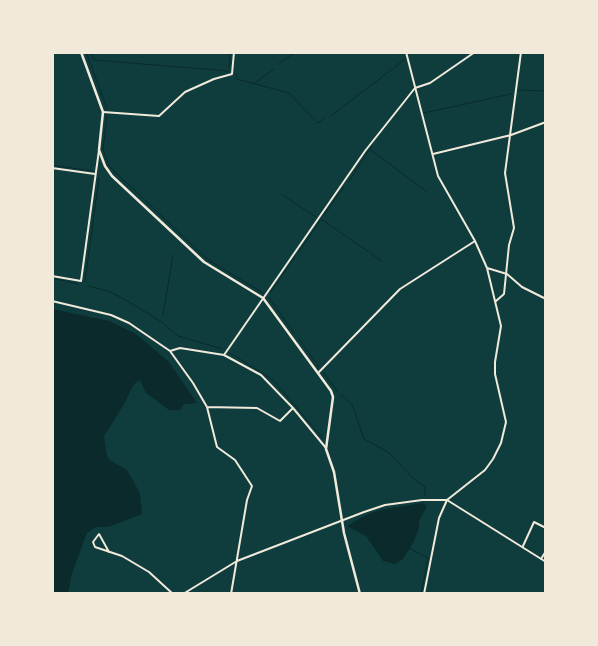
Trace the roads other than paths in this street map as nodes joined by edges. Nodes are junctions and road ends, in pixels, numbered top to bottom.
1 (81, 52) edge
2 (234, 52) edge
3 (406, 52) edge
4 (475, 52) edge
5 (521, 52) edge
6 (415, 88) junction
7 (103, 112) junction
8 (546, 122) edge
9 (511, 136) junction
10 (99, 150) junction
11 (432, 154) junction
12 (52, 168) edge
13 (96, 174) junction
14 (475, 241) junction
15 (487, 268) junction
16 (508, 274) junction
17 (52, 276) edge
18 (263, 298) junction
19 (546, 299) edge
20 (52, 301) edge
21 (496, 301) junction
22 (170, 351) junction
23 (224, 355) junction
24 (319, 372) junction
25 (207, 407) junction
26 (293, 408) junction
27 (326, 449) junction
28 (447, 500) junction
29 (342, 522) junction
30 (546, 528) edge
31 (522, 547) junction
32 (546, 551) edge
33 (109, 552) junction
34 (541, 559) junction
35 (237, 561) junction
36 (546, 562) edge
37 (173, 594) edge
38 (184, 594) edge
39 (231, 594) edge
40 (360, 594) edge
41 (424, 594) edge

1 - 7 street
2 - 7 street
3 - 6 street
4 - 6 street
5 - 9 street
6 - 11 street
6 - 18 street
7 - 10 street
8 - 9 street
9 - 11 street
9 - 16 street
10 - 13 street
10 - 18 street
11 - 14 street
12 - 13 street
13 - 17 street
14 - 15 street
14 - 24 street
15 - 16 street
15 - 21 street
16 - 19 street
16 - 21 street
18 - 23 street
18 - 24 street
20 - 22 street
21 - 28 street
22 - 23 street
22 - 25 street
23 - 26 street
24 - 27 street
25 - 26 street
25 - 35 street
26 - 27 street
27 - 29 street
28 - 29 street
28 - 31 street
28 - 41 street
29 - 35 street
29 - 40 street
30 - 31 street
31 - 34 street
32 - 34 street
33 - 33 street
33 - 37 street
34 - 36 street
35 - 38 street
35 - 39 street

